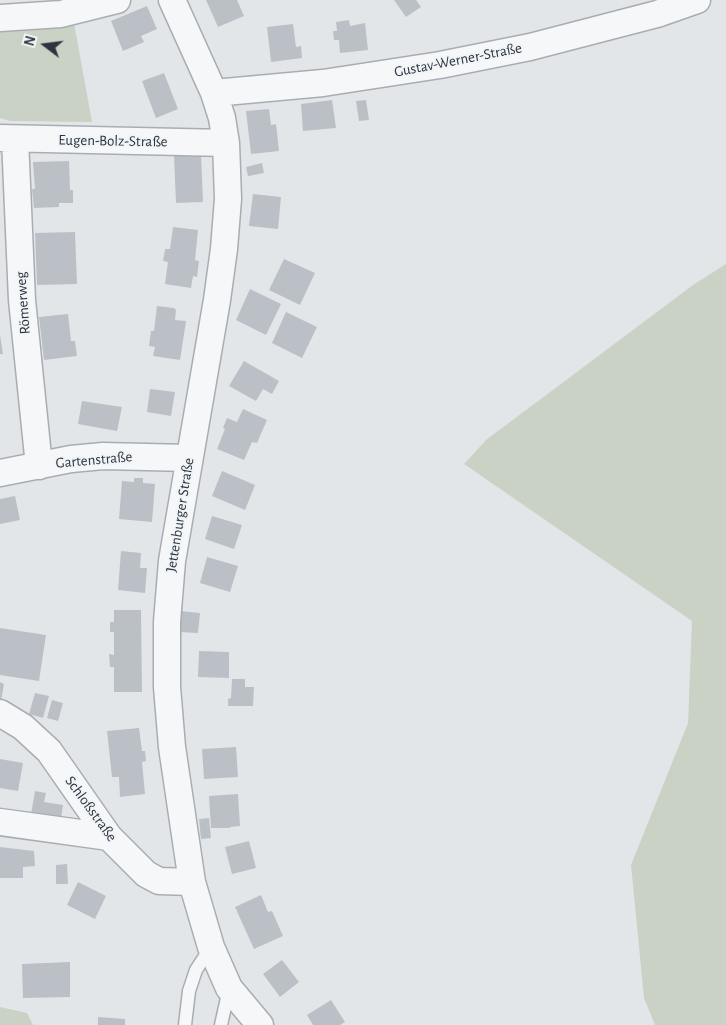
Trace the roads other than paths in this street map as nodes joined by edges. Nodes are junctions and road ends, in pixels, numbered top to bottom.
1 (117, 0) edge
2 (172, 0) edge
3 (697, 0) edge
4 (0, 18) edge
5 (214, 93) junction
6 (7, 139) edge
7 (226, 143) junction
8 (11, 301) edge
9 (189, 458) junction
10 (39, 466) junction
11 (0, 473) edge
12 (0, 712) edge
13 (0, 822) edge
14 (110, 837) junction
15 (192, 882) junction
16 (211, 947) junction
17 (229, 988) junction
18 (185, 1025) edge
19 (221, 1025) edge
20 (260, 1025) edge

1 - 4 street
2 - 5 street, Jettenburger Straße
3 - 5 street, Gustav-Werner-Straße
5 - 7 street, Jettenburger Straße
6 - 7 street, Eugen-Bolz-Straße
6 - 8 street, Römerweg
7 - 9 street, Jettenburger Straße
8 - 10 street, Römerweg
9 - 10 street, Gartenstraße
9 - 15 street, Jettenburger Straße
10 - 11 street, Gartenstraße
12 - 14 street, Schloßstraße
13 - 14 street
14 - 15 street, Schloßstraße
15 - 16 street, Jettenburger Straße
16 - 17 street, Jettenburger Straße
16 - 18 lane
17 - 19 lane
17 - 20 street, Jettenburger Straße

